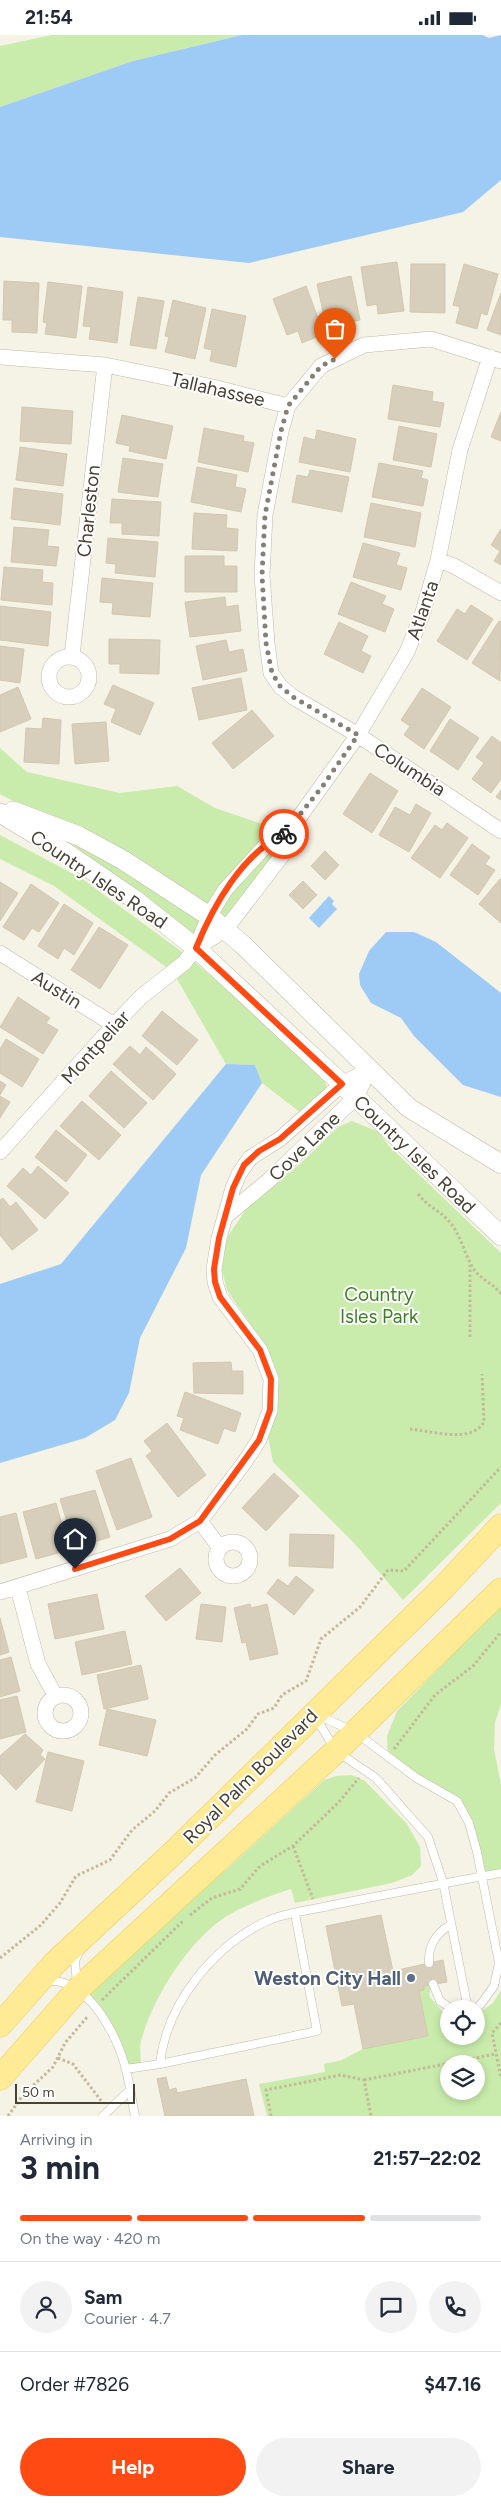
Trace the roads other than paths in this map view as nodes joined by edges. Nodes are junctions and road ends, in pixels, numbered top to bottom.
1 (0, 357) edge
2 (496, 359) edge
3 (105, 365) junction
4 (288, 406) junction
5 (438, 560) junction
6 (501, 593) edge
7 (72, 656) dead end
8 (358, 735) junction
9 (0, 806) edge
10 (0, 813) edge
11 (501, 831) edge
12 (288, 833) junction
13 (209, 916) junction
14 (225, 930) junction
15 (196, 948) junction
16 (0, 953) edge
17 (114, 1025) junction
18 (370, 1070) junction
19 (342, 1084) junction
20 (356, 1097) junction
21 (0, 1152) edge
22 (501, 1164) edge
23 (226, 1216) junction
24 (501, 1236) edge
25 (200, 1521) junction
26 (501, 1526) edge
27 (220, 1548) dead end
28 (18, 1588) junction
29 (501, 1590) edge
30 (0, 1593) edge
31 (56, 1697) dead end
32 (313, 1713) junction
33 (355, 1732) junction
34 (336, 1751) junction
35 (501, 1873) edge
36 (482, 1877) junction
37 (443, 1882) junction
38 (295, 1914) junction
39 (451, 1924) junction
40 (93, 1927) junction
41 (429, 1963) dead end
42 (35, 1983) junction
43 (433, 1984) dead end
44 (78, 1989) junction
45 (466, 2000) edge
46 (484, 2000) edge
47 (440, 2001) edge
48 (0, 2025) edge
49 (160, 2064) junction
50 (126, 2069) junction
51 (0, 2078) edge
52 (130, 2090) junction
53 (105, 2113) edge
54 (135, 2116) edge

1 - 3 street, Tallahassee
2 - 4 street, Tallahassee
2 - 5 street, Atlanta
3 - 4 street, Tallahassee
3 - 7 street, Charleston
4 - 8 street, Columbia
5 - 6 street
5 - 8 street, Atlanta
8 - 11 street, Columbia
8 - 12 street, Atlanta
9 - 13 street, Country Isles Road
10 - 15 street, Country Isles Road
12 - 13 street, Atlanta
12 - 14 street, Atlanta
13 - 14 street, Country Isles Road
13 - 15 street, Atlanta
14 - 15 street, Atlanta
14 - 18 street, Country Isles Road
15 - 17 street, Montpeliar
15 - 19 street, Country Isles Road
16 - 17 street, Austin
17 - 21 street, Montpeliar
18 - 19 street, Cove Lane
18 - 20 street, Cove Lane
18 - 22 street, Country Isles Road
19 - 20 street, Country Isles Road
19 - 23 street, Cove Lane
20 - 23 street, Cove Lane
20 - 24 street, Country Isles Road
23 - 25 street, Cove Lane
25 - 27 street
25 - 28 street, Cove Lane
26 - 32 main road, Royal Palm Boulevard
28 - 30 street, Cove Lane
28 - 31 street
29 - 33 main road, Royal Palm Boulevard
32 - 33 lane
32 - 34 lane
32 - 40 main road, Royal Palm Boulevard
33 - 34 main road, Royal Palm Boulevard
33 - 36 lane
34 - 37 lane
34 - 44 main road, Royal Palm Boulevard
35 - 36 lane
36 - 37 lane
36 - 46 lane
37 - 38 lane
37 - 39 lane
38 - 49 lane
38 - 49 lane
39 - 41 lane
39 - 45 lane
40 - 42 main road, Royal Palm Boulevard
40 - 44 lane
42 - 44 lane
42 - 48 main road, Royal Palm Boulevard
43 - 47 lane
44 - 50 lane
44 - 51 main road, Royal Palm Boulevard
49 - 50 lane
50 - 52 lane
52 - 53 lane
52 - 54 lane

